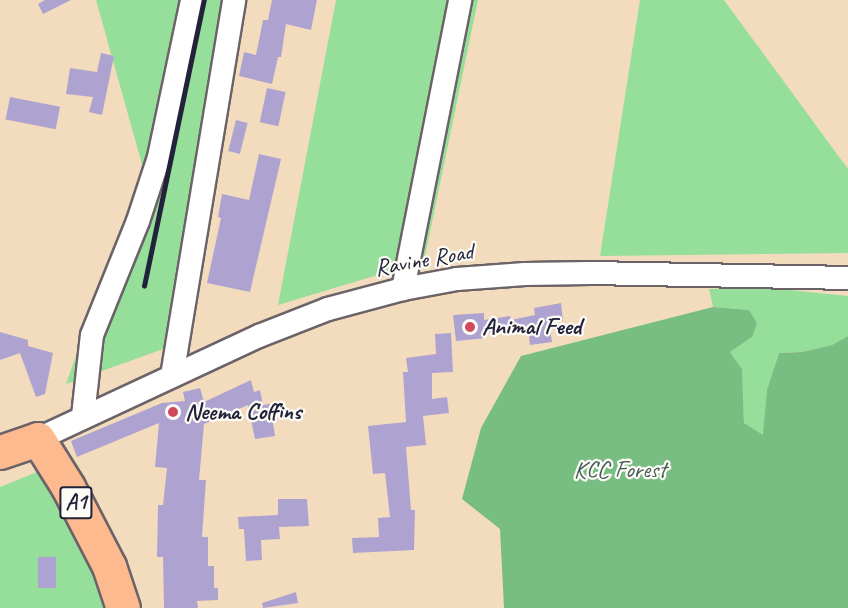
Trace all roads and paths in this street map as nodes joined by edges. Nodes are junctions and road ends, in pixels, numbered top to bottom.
1 (192, 0) edge
2 (234, 0) edge
3 (460, 0) edge
4 (848, 278) edge
5 (403, 289) junction
6 (172, 376) junction
7 (83, 416) junction
8 (38, 439) junction
9 (0, 452) edge
10 (123, 608) edge

1 - 7 street
2 - 6 street
3 - 5 street
4 - 5 street, Ravine Road
5 - 6 street, Ravine Road
6 - 7 street, Ravine Road
7 - 8 street, Ravine Road
8 - 9 highway
8 - 10 highway, A1

